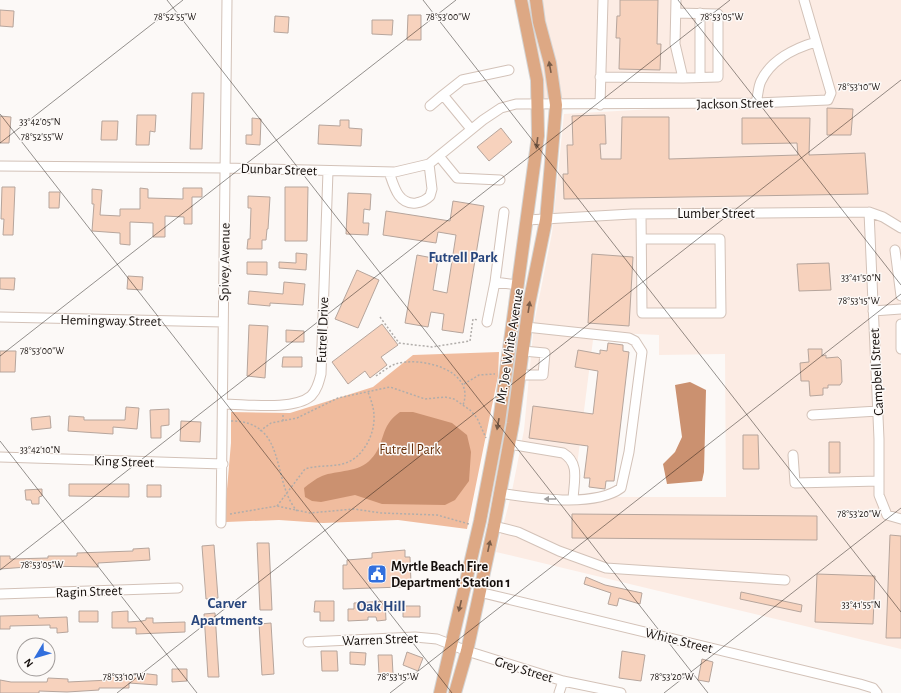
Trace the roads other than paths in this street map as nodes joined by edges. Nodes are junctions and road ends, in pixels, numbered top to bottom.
1 (227, 0) edge
2 (520, 0) edge
3 (536, 0) edge
4 (603, 0) edge
5 (676, 0) edge
6 (804, 0) edge
7 (676, 13) junction
8 (700, 13) junction
9 (816, 42) junction
10 (509, 70) dead end
11 (600, 77) junction
12 (700, 77) junction
13 (683, 78) junction
14 (443, 96) junction
15 (756, 103) junction
16 (538, 104) junction
17 (556, 105) junction
18 (600, 105) junction
19 (430, 106) dead end
20 (471, 129) junction
21 (439, 156) junction
22 (429, 164) junction
23 (0, 166) edge
24 (225, 168) junction
25 (328, 171) junction
26 (389, 172) junction
27 (500, 180) dead end
28 (504, 212) dead end
29 (869, 212) junction
30 (641, 214) junction
31 (527, 220) junction
32 (546, 220) junction
33 (901, 228) edge
34 (642, 239) junction
35 (895, 250) dead end
36 (495, 282) junction
37 (518, 285) junction
38 (901, 296) edge
39 (901, 309) edge
40 (873, 311) junction
41 (0, 317) edge
42 (223, 322) junction
43 (487, 322) road end
44 (901, 324) edge
45 (526, 327) junction
46 (901, 349) edge
47 (523, 351) junction
48 (520, 375) junction
49 (223, 404) junction
50 (878, 411) junction
51 (812, 415) dead end
52 (509, 444) junction
53 (793, 455) dead end
54 (0, 457) edge
55 (223, 464) junction
56 (879, 481) junction
57 (499, 493) junction
58 (573, 499) junction
59 (221, 519) road end
60 (901, 519) edge
61 (494, 526) junction
62 (785, 580) dead end
63 (178, 588) dead end
64 (480, 592) junction
65 (0, 594) edge
66 (308, 642) dead end
67 (451, 645) junction
68 (467, 651) junction
69 (563, 681) junction
70 (440, 693) edge
71 (454, 693) edge
72 (559, 693) edge
73 (621, 693) edge
74 (877, 693) edge

1 - 24 street, Spivey Avenue
2 - 16 main road, Mr. Joe White Avenue
17 -> 3 main road, Mr. Joe White Avenue
4 - 11 street
5 - 7 street
6 - 9 street, Jackson Street
7 - 8 street
7 - 13 street
8 - 12 street
8 - 12 street
9 - 15 street
9 - 15 street, Jackson Street
10 - 14 street
11 - 13 street
11 - 18 street
12 - 13 street
14 - 19 street
14 - 20 street
15 - 18 street, Jackson Street
16 - 17 street, Jackson Street
16 - 20 street, Dunbar Street
16 -> 31 main road, Mr. Joe White Avenue
17 - 18 street, Jackson Street
17 - 32 main road, Mr. Joe White Avenue
20 - 21 street, Dunbar Street
21 - 22 street, Dunbar Street
21 - 27 street
22 - 26 street, Dunbar Street
22 - 26 street
23 - 24 street, Dunbar Street
24 - 25 street, Dunbar Street
24 - 42 street, Spivey Avenue
25 - 26 street, Dunbar Street
25 - 49 street, Futrell Drive
28 - 36 street
29 - 30 street, Lumber Street
29 - 33 street, Lumber Street
29 - 40 street, Campbell Street
30 - 32 street, Lumber Street
30 - 34 street
31 - 32 street, Lumber Street
31 - 37 main road, Mr. Joe White Avenue
45 -> 32 main road, Mr. Joe White Avenue
34 - 34 street
35 - 38 street
36 - 37 street
36 - 43 street
37 -> 67 main road, Mr. Joe White Avenue
39 - 40 street
40 - 50 street, Campbell Street
41 - 42 street, Hemingway Street
42 - 49 street, Spivey Avenue
44 - 46 street
45 - 47 main road, Mr. Joe White Avenue
45 - 58 street
47 - 48 main road, Mr. Joe White Avenue
47 - 48 street
48 - 52 main road, Mr. Joe White Avenue
49 - 55 street, Spivey Avenue
50 - 51 street
50 - 56 street, Campbell Street
52 - 57 main road, Mr. Joe White Avenue
52 - 58 street
53 - 56 street
54 - 55 street, King Street
55 - 59 street, Spivey Avenue
56 - 60 street, Campbell Street
58 -> 57 street
57 - 61 main road, Mr. Joe White Avenue
61 - 62 street
64 -> 61 main road, Mr. Joe White Avenue
63 - 65 street, Ragin Street
64 - 68 main road, Mr. Joe White Avenue
64 - 74 street, White Street
66 - 67 street, Warren Street
67 - 68 street, Grey Street
67 - 70 main road, Mr. Joe White Avenue
68 - 69 street, Grey Street
68 - 71 main road, Mr. Joe White Avenue
69 - 72 street
69 - 73 street, Grey Street

